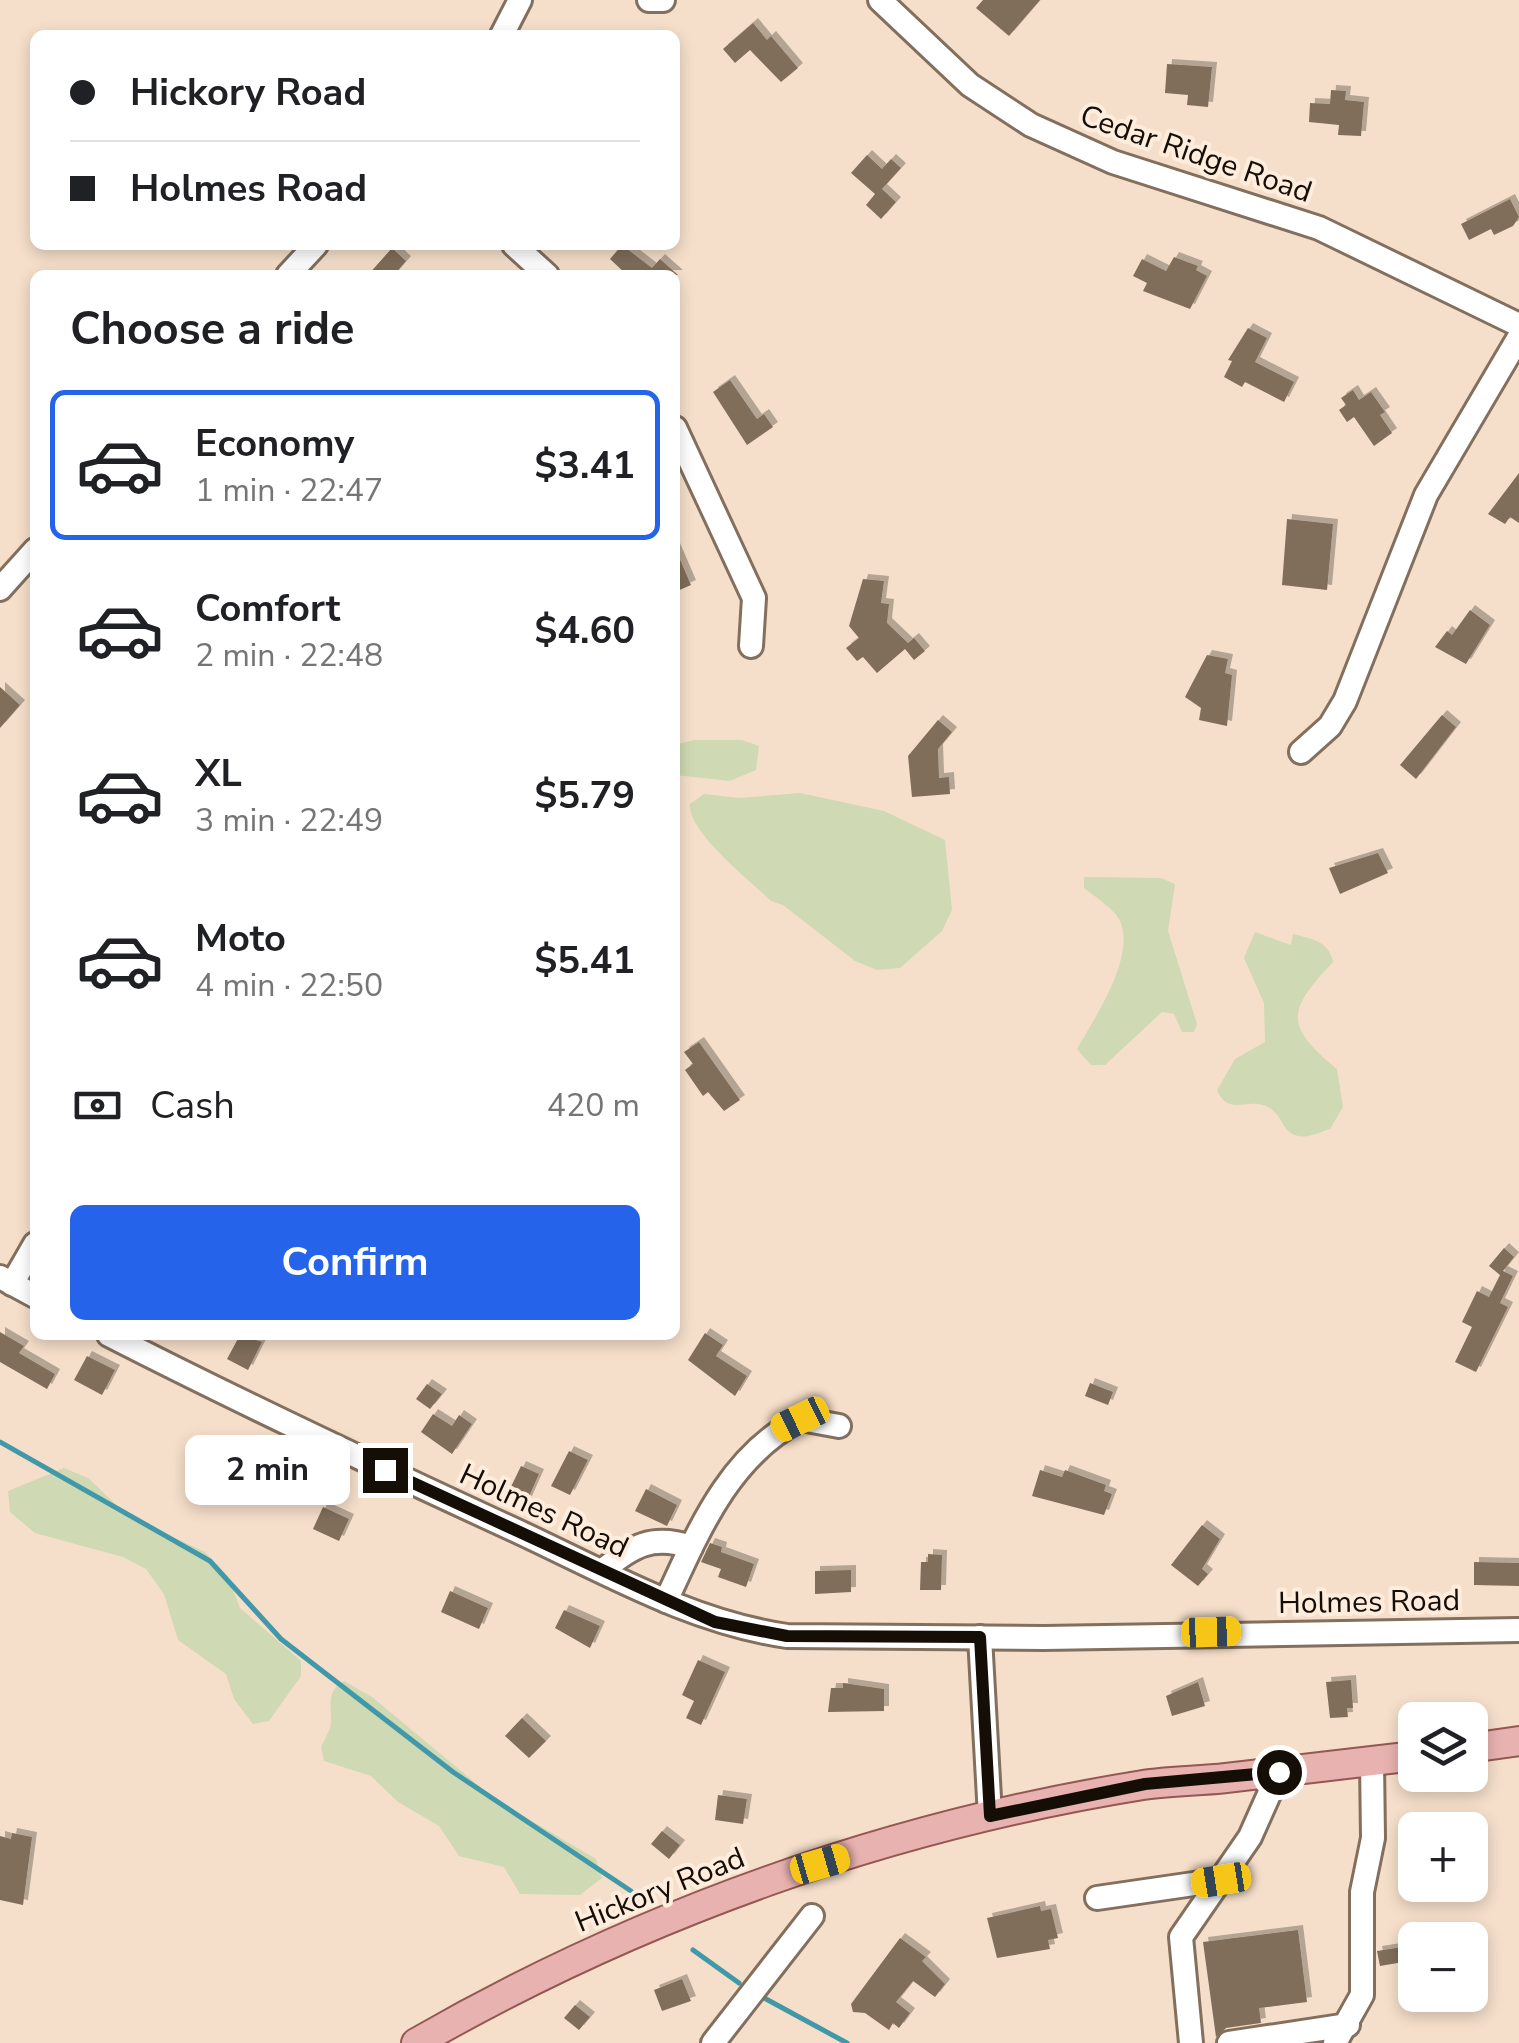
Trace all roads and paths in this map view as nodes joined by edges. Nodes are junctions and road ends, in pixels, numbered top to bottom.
1 (520, 0) edge
2 (650, 0) edge
3 (663, 0) edge
4 (880, 0) edge
5 (505, 30) edge
6 (311, 250) edge
7 (520, 250) edge
8 (293, 270) edge
9 (542, 270) edge
10 (1519, 325) edge
11 (1519, 337) edge
12 (680, 440) edge
13 (30, 556) edge
14 (0, 589) edge
15 (751, 646) dead end
16 (1301, 752) dead end
17 (30, 1250) edge
18 (6, 1281) edge
19 (30, 1293) edge
20 (119, 1340) edge
21 (839, 1426) dead end
22 (690, 1547) junction
23 (602, 1571) junction
24 (666, 1601) junction
25 (1519, 1630) edge
26 (980, 1637) junction
27 (1519, 1740) edge
28 (1488, 1745) edge
29 (1398, 1758) edge
30 (1372, 1761) junction
31 (1279, 1772) junction
32 (990, 1816) junction
33 (1221, 1880) junction
34 (1097, 1898) dead end
35 (812, 1916) dead end
36 (1342, 2034) edge
37 (416, 2043) edge
38 (712, 2043) edge
39 (1191, 2043) edge
40 (1229, 2043) edge

1 - 5 street
2 - 3 street
4 - 10 street, Cedar Ridge Road
6 - 8 street
7 - 9 street
11 - 16 street
12 - 15 street
13 - 14 street
17 - 18 street
18 - 19 street
20 - 23 street, Holmes Road
21 - 22 street
22 - 23 street
22 - 24 street
23 - 24 street, Holmes Road
24 - 26 street, Holmes Road
25 - 26 street, Holmes Road
26 - 32 street
27 - 28 main road
29 - 30 main road, Hickory Road
30 - 31 main road, Hickory Road
30 - 36 street
31 - 32 main road, Hickory Road
31 - 33 street
32 - 37 main road, Hickory Road
33 - 34 street
33 - 39 street
35 - 38 street
36 - 40 street

